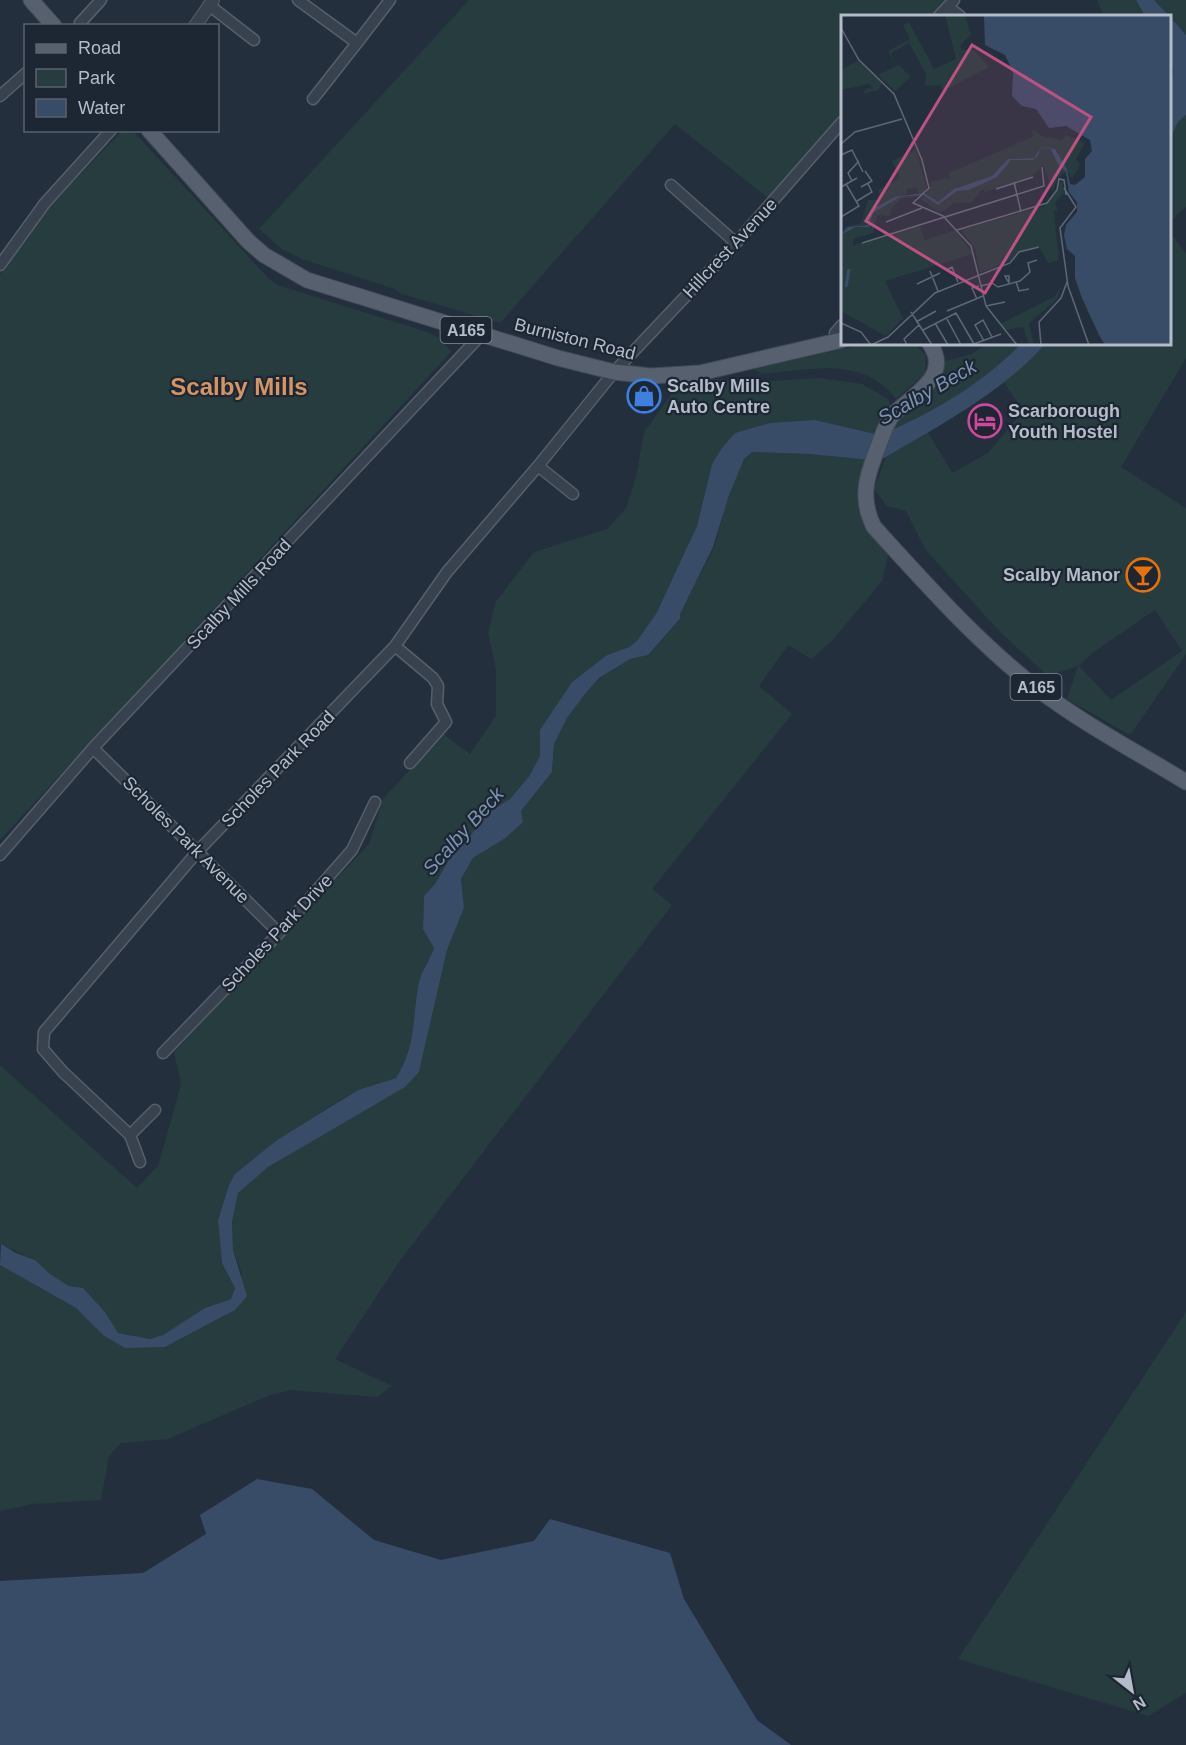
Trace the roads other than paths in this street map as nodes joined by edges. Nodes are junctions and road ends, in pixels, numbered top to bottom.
1 (31, 0) edge
2 (101, 0) edge
3 (298, 0) edge
4 (390, 0) edge
5 (211, 3) edge
6 (951, 3) edge
7 (940, 15) edge
8 (80, 22) dead end
9 (52, 24) edge
10 (196, 24) edge
11 (254, 40) dead end
12 (357, 43) junction
13 (24, 75) edge
14 (0, 96) edge
15 (313, 99) dead end
16 (841, 124) edge
17 (109, 132) edge
18 (151, 132) edge
19 (671, 185) dead end
20 (736, 243) junction
21 (0, 265) edge
22 (841, 327) edge
23 (481, 335) junction
24 (840, 340) edge
25 (931, 345) edge
26 (614, 372) junction
27 (538, 466) junction
28 (573, 494) dead end
29 (395, 646) junction
30 (93, 747) junction
31 (410, 763) dead end
32 (1186, 782) edge
33 (375, 802) dead end
34 (198, 851) junction
35 (0, 855) edge
36 (279, 933) junction
37 (163, 1053) dead end
38 (155, 1110) dead end
39 (130, 1135) junction
40 (140, 1162) dead end

1 - 9 main road
2 - 8 street
3 - 12 street
4 - 12 street
5 - 10 street
5 - 11 street
6 - 7 street
12 - 15 street
13 - 14 street
16 - 20 street, Hillcrest Avenue
17 - 21 street
18 - 23 main road, Burniston Road / A165
19 - 20 street
20 - 26 street, Hillcrest Avenue
22 - 24 street
23 - 26 main road, Burniston Road / A165
23 - 30 street, Scalby Mills Road
24 - 26 main road, Burniston Road / A165
25 - 32 main road, A165
26 - 27 street, Scholes Park Road
27 - 28 street
27 - 29 street, Scholes Park Road
29 - 31 street
29 - 34 street, Scholes Park Road
30 - 34 street, Scholes Park Avenue
30 - 35 street, Scalby Mills Road
33 - 36 street, Scholes Park Drive
34 - 36 street, Scholes Park Avenue
34 - 39 street, Scholes Park Road
36 - 37 street, Scholes Park Drive
38 - 39 street
39 - 40 street, Scholes Park Road

